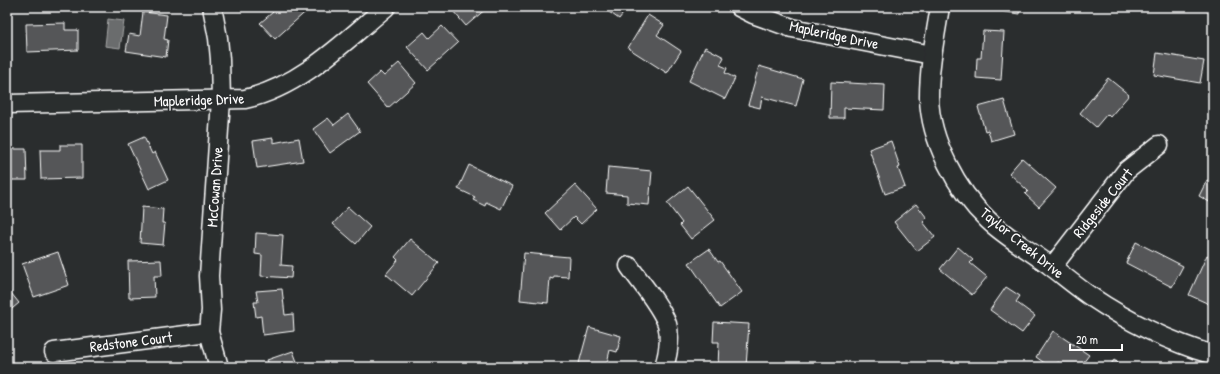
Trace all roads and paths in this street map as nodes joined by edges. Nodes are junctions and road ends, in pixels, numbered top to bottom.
1 (212, 7) edge
2 (386, 7) edge
3 (739, 7) edge
4 (940, 7) edge
5 (932, 55) junction
6 (221, 100) junction
7 (7, 104) edge
8 (1159, 145) dead end
9 (629, 266) dead end
10 (1052, 267) junction
11 (209, 332) junction
12 (54, 352) dead end
13 (1213, 355) edge
14 (219, 367) edge
15 (664, 367) edge

1 - 6 street, McCowan Drive
2 - 6 street, Mapleridge Drive
3 - 5 street, Mapleridge Drive
4 - 5 street, Taylor Creek Drive
5 - 10 street, Taylor Creek Drive
6 - 7 street, Mapleridge Drive
6 - 11 street, McCowan Drive
8 - 10 street, Ridgeside Court
9 - 15 street
10 - 13 street, Taylor Creek Drive
11 - 12 street, Redstone Court
11 - 14 street, McCowan Drive

